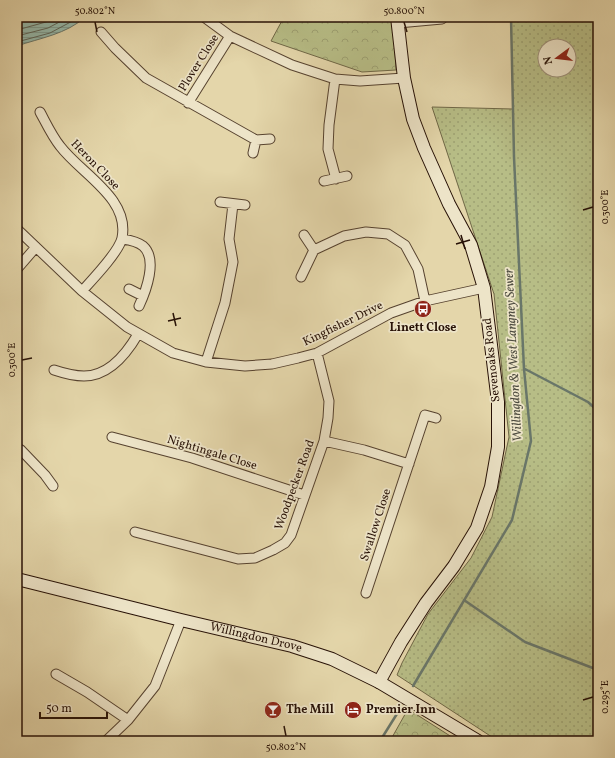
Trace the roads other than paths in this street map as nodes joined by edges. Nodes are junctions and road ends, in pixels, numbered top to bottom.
1 (204, 17) edge
2 (442, 19) dead end
3 (397, 20) edge
4 (102, 32) dead end
5 (230, 36) junction
6 (404, 78) junction
7 (335, 79) junction
8 (188, 103) junction
9 (40, 112) dead end
10 (256, 140) junction
11 (270, 140) dead end
12 (253, 153) dead end
13 (347, 176) dead end
14 (336, 179) junction
15 (324, 181) dead end
16 (220, 202) dead end
17 (232, 204) junction
18 (245, 205) dead end
19 (17, 229) edge
20 (304, 236) dead end
21 (122, 239) junction
22 (36, 247) junction
23 (314, 250) junction
24 (17, 269) edge
25 (301, 277) dead end
26 (484, 288) junction
27 (129, 289) dead end
28 (82, 291) junction
29 (143, 296) junction
30 (425, 302) junction
31 (139, 306) dead end
32 (138, 334) junction
33 (317, 353) junction
34 (206, 362) junction
35 (54, 370) dead end
36 (436, 418) dead end
37 (112, 437) dead end
38 (324, 441) junction
39 (17, 448) edge
40 (409, 464) junction
41 (54, 486) dead end
42 (304, 495) junction
43 (135, 532) dead end
44 (17, 579) edge
45 (366, 593) dead end
46 (181, 620) junction
47 (56, 674) dead end
48 (379, 682) junction
49 (128, 720) junction
50 (106, 741) edge
51 (478, 741) edge

1 - 5 street
2 - 3 street, Sevenoaks Road
3 - 6 street, Sevenoaks Road
4 - 8 street, Plover Close
5 - 7 street
5 - 8 street, Plover Close
6 - 7 street
6 - 26 street, Sevenoaks Road
7 - 14 street
8 - 10 street, Plover Close
9 - 21 street, Heron Close
10 - 11 street, Plover Close
10 - 12 street
13 - 14 street
14 - 15 street
16 - 17 street
17 - 18 street
17 - 34 street
19 - 22 street, Kingfisher Drive
20 - 23 street
21 - 28 street
21 - 29 street
22 - 24 street
22 - 28 street, Kingfisher Drive
23 - 25 street
23 - 30 street
26 - 30 street, Kingfisher Drive
26 - 48 street, Sevenoaks Road
27 - 29 street
28 - 32 street, Kingfisher Drive
29 - 31 street
30 - 33 street, Kingfisher Drive
32 - 34 street, Kingfisher Drive
32 - 35 street
33 - 34 street, Kingfisher Drive
33 - 38 street, Woodpecker Road
36 - 40 street, Swallow Close
37 - 42 street, Nightingale Close
38 - 40 street
38 - 42 street, Woodpecker Road
39 - 41 street
40 - 45 street, Swallow Close
42 - 43 street, Woodpecker Road
44 - 46 street, Willingdon Drove
46 - 48 street, Willingdon Drove
46 - 49 street
47 - 49 street
48 - 51 street, Willingdon Drove
49 - 50 street

